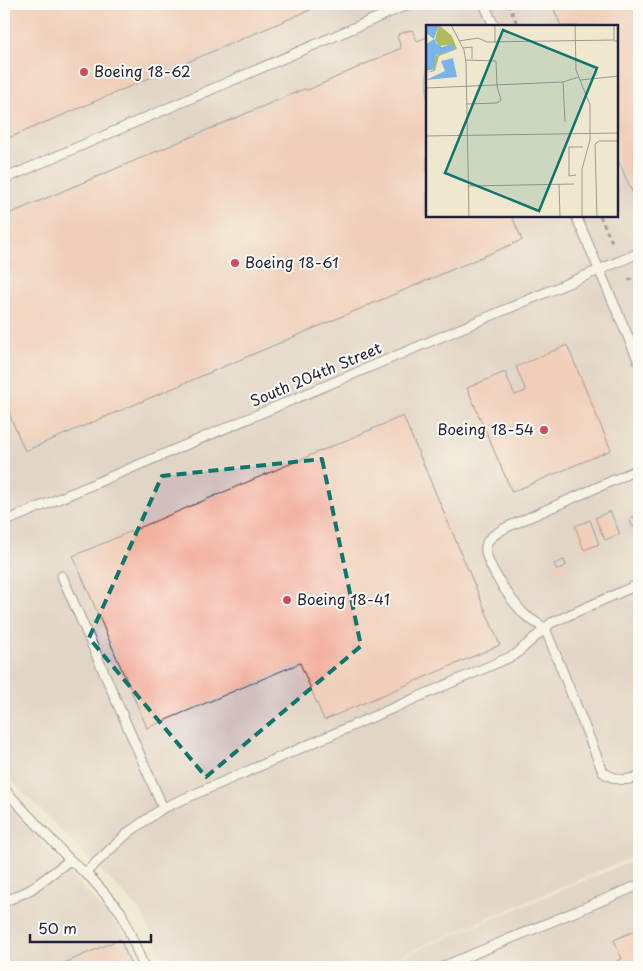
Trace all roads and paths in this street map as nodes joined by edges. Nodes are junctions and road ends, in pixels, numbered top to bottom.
1 (408, 4) edge
2 (484, 4) edge
3 (508, 4) edge
4 (494, 25) edge
5 (518, 25) edge
6 (4, 179) edge
7 (577, 218) edge
8 (601, 218) edge
9 (613, 244) dead end
10 (639, 253) edge
11 (600, 269) junction
12 (628, 280) dead end
13 (639, 280) edge
14 (639, 362) edge
15 (639, 470) edge
16 (4, 522) edge
17 (62, 576) dead end
18 (639, 584) edge
19 (545, 628) junction
20 (639, 776) edge
21 (4, 789) edge
22 (163, 808) junction
23 (70, 860) junction
24 (85, 873) junction
25 (639, 885) edge
26 (4, 902) edge
27 (144, 967) edge
28 (442, 967) edge

1 - 6 lane
2 - 4 lane
3 - 5 path
7 - 11 lane
8 - 9 path
10 - 11 lane, South 204th Street
11 - 14 lane
11 - 16 lane, South 204th Street
12 - 13 path
15 - 19 lane
17 - 22 lane
18 - 19 lane
19 - 20 lane
19 - 22 lane
21 - 23 lane
22 - 24 lane
23 - 24 lane
23 - 26 lane
24 - 27 lane
25 - 28 lane

